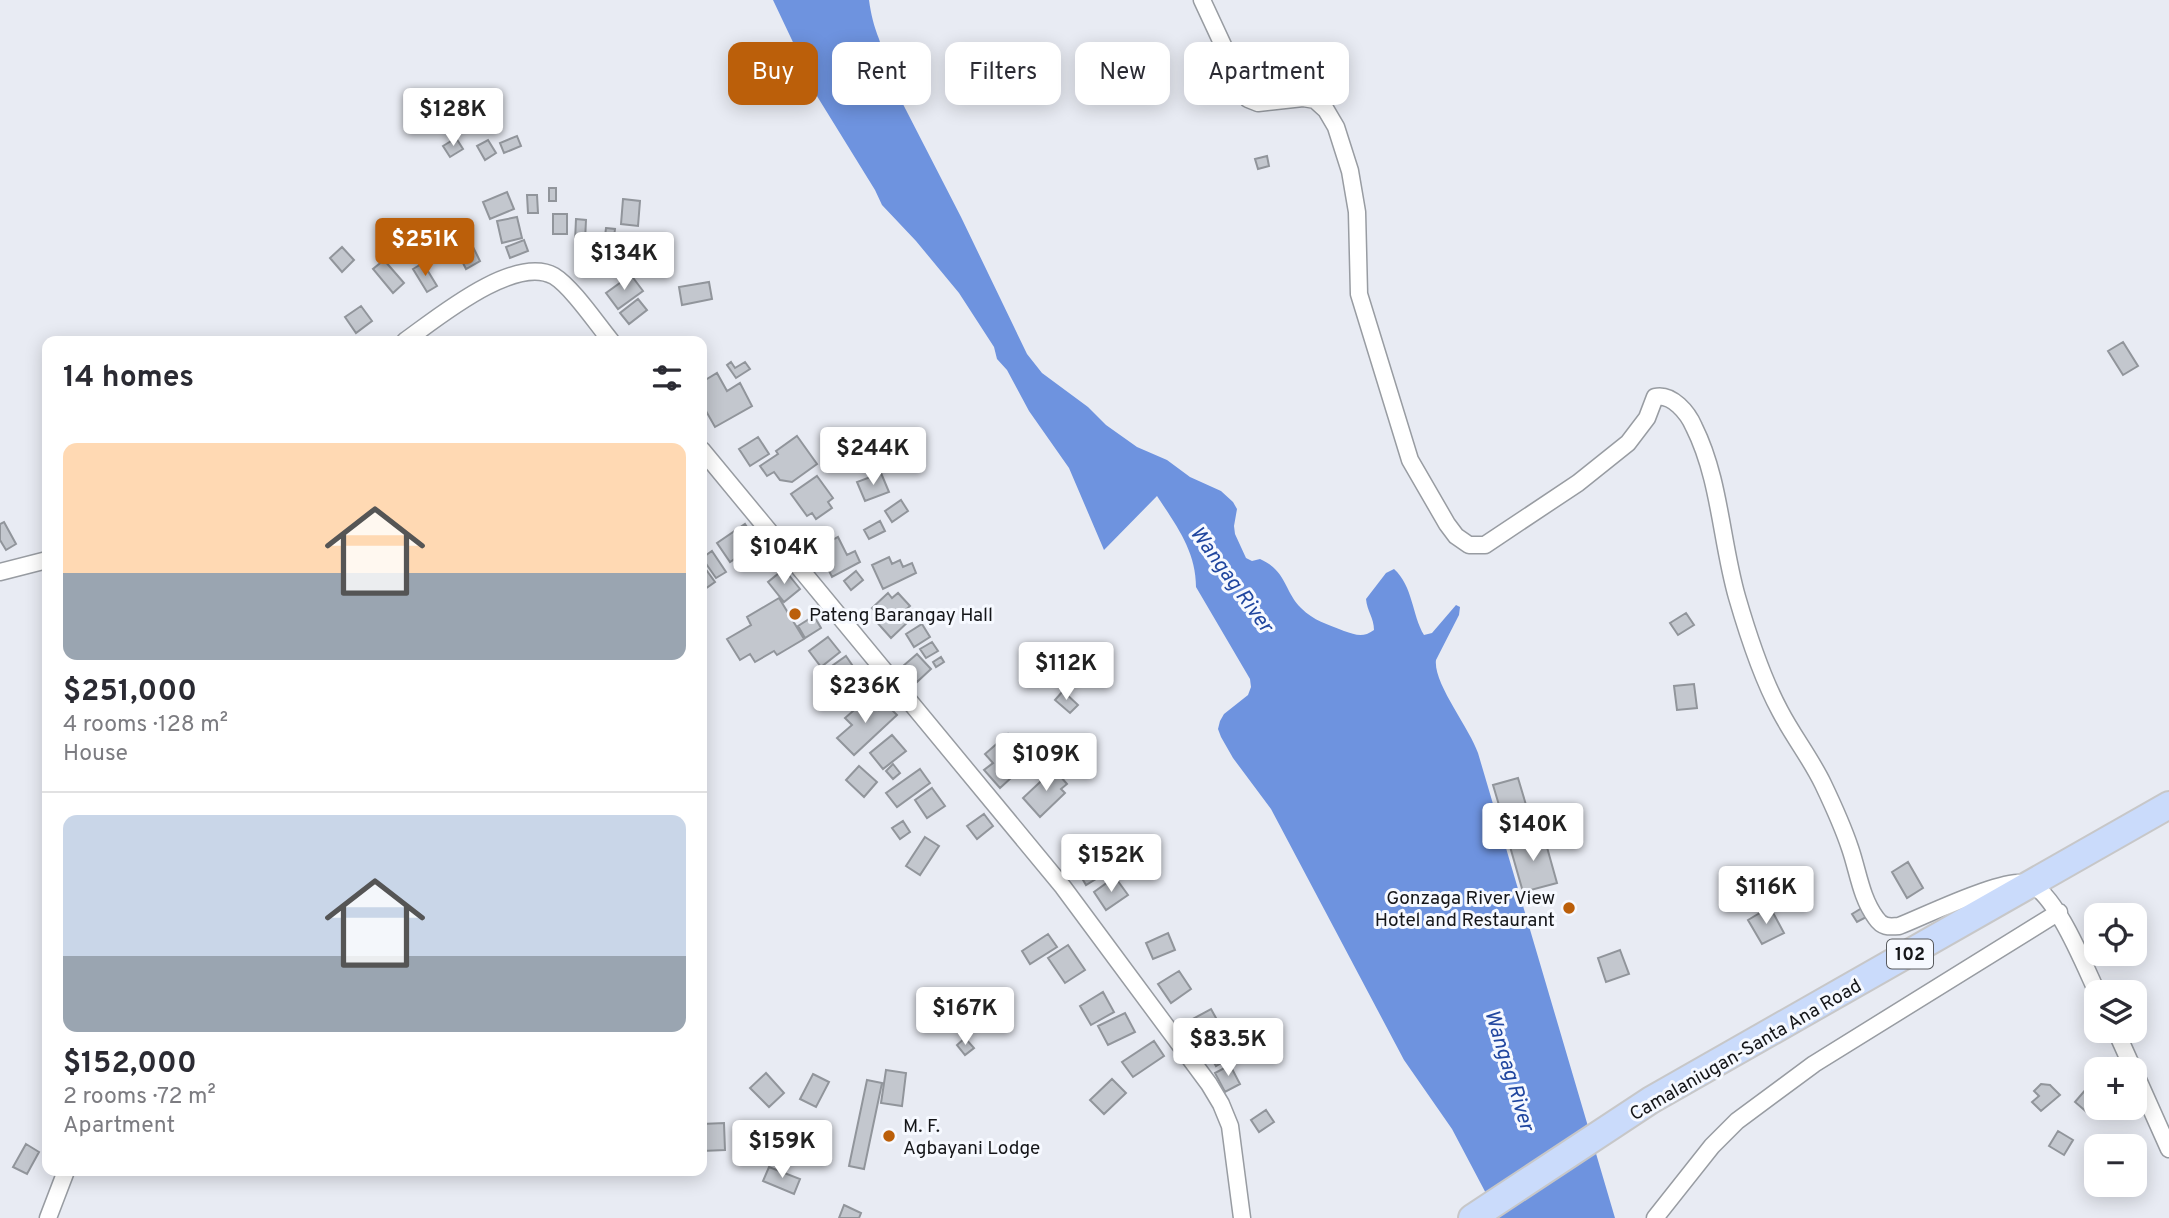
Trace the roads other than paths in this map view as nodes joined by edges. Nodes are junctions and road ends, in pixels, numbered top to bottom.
1 (1202, 0) edge
2 (412, 336) edge
3 (607, 336) edge
4 (707, 456) edge
5 (42, 561) edge
6 (0, 572) edge
7 (2169, 805) edge
8 (2033, 884) junction
9 (2059, 912) junction
10 (2092, 980) edge
11 (2147, 1100) edge
12 (2169, 1149) edge
13 (64, 1176) edge
14 (48, 1218) edge
15 (1241, 1218) edge
16 (1472, 1218) edge
17 (1655, 1218) edge

1 - 8 street
2 - 3 street
4 - 15 street
5 - 6 street
7 - 8 main road, Camalaniugan-Santa Ana Road / 102
8 - 9 street
8 - 16 main road, Camalaniugan-Santa Ana Road / 102
9 - 10 street
9 - 17 street
11 - 12 street
13 - 14 street

